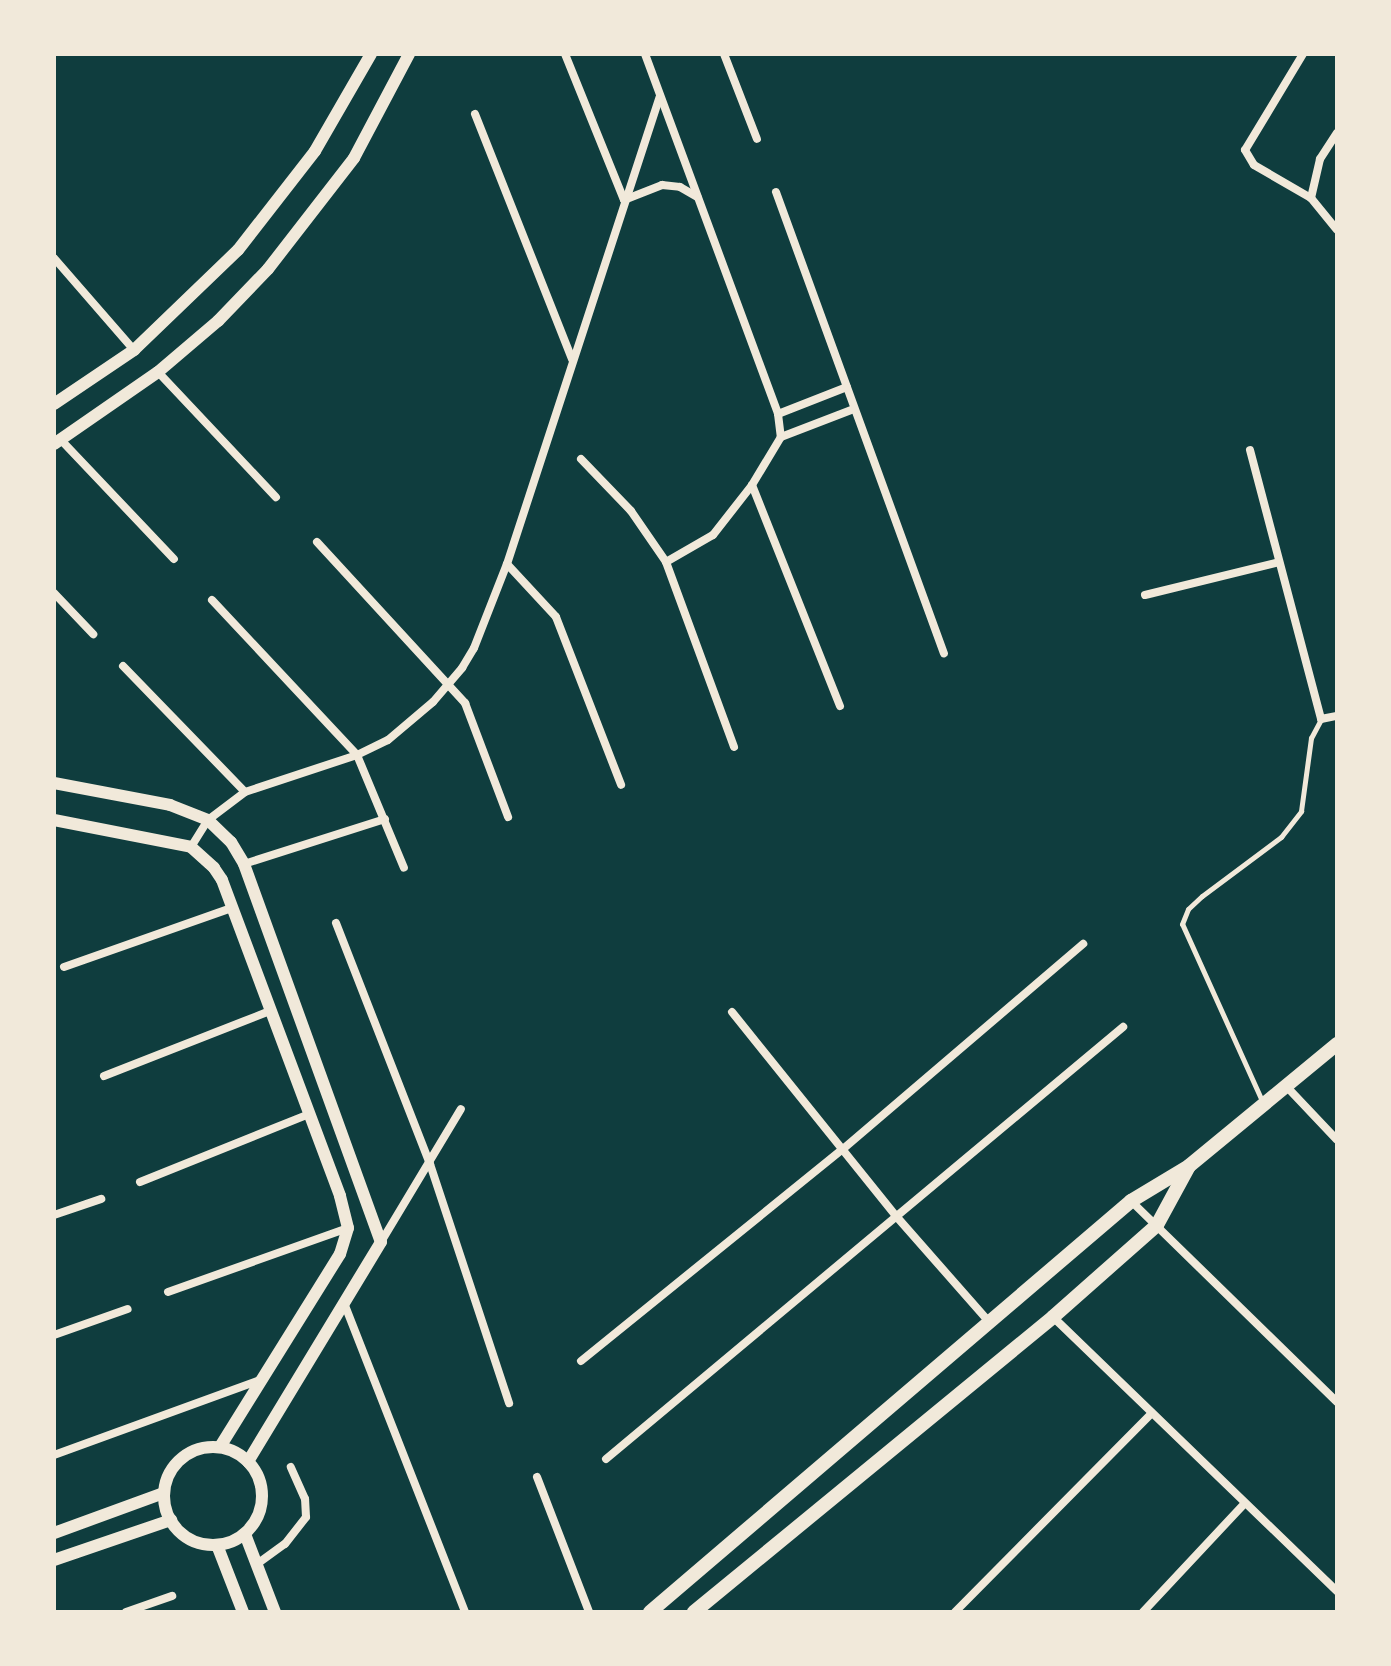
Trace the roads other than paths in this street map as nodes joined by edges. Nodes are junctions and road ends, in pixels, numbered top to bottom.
1 (371, 54) edge
2 (409, 54) edge
3 (565, 54) edge
4 (645, 54) edge
5 (724, 54) edge
6 (1303, 54) edge
7 (660, 97) junction
8 (475, 114) dead end
9 (1337, 133) edge
10 (757, 139) dead end
11 (776, 192) dead end
12 (698, 197) junction
13 (1311, 198) junction
14 (624, 200) junction
15 (1337, 230) edge
16 (54, 258) edge
17 (134, 350) junction
18 (572, 360) junction
19 (158, 372) junction
20 (847, 387) junction
21 (54, 404) edge
22 (854, 409) junction
23 (778, 414) junction
24 (781, 437) junction
25 (58, 442) edge
26 (1250, 450) dead end
27 (581, 459) dead end
28 (752, 485) junction
29 (276, 497) dead end
30 (317, 542) dead end
31 (174, 559) dead end
32 (666, 562) junction
33 (1279, 562) junction
34 (507, 564) junction
35 (54, 593) edge
36 (1145, 595) dead end
37 (212, 600) dead end
38 (93, 634) dead end
39 (944, 653) dead end
40 (123, 666) dead end
41 (450, 684) junction
42 (840, 706) dead end
43 (1337, 716) edge
44 (1321, 719) junction
45 (734, 747) dead end
46 (357, 755) junction
47 (54, 783) edge
48 (621, 785) dead end
49 (245, 792) junction
50 (508, 817) dead end
51 (385, 819) junction
52 (208, 820) junction
53 (56, 825) edge
54 (191, 847) junction
55 (244, 864) junction
56 (404, 868) dead end
57 (232, 908) junction
58 (336, 923) dead end
59 (1083, 944) dead end
60 (64, 967) dead end
61 (270, 1011) junction
62 (732, 1012) dead end
63 (1123, 1027) dead end
64 (1337, 1044) edge
65 (104, 1076) dead end
66 (1286, 1086) junction
67 (1263, 1103) junction
68 (461, 1109) dead end
69 (307, 1115) junction
70 (1337, 1140) edge
71 (843, 1149) junction
72 (430, 1164) junction
73 (1189, 1166) junction
74 (140, 1182) dead end
75 (101, 1199) dead end
76 (1131, 1201) junction
77 (54, 1215) edge
78 (896, 1216) junction
79 (1157, 1225) junction
80 (348, 1228) junction
81 (381, 1242) junction
82 (168, 1292) dead end
83 (344, 1303) junction
84 (128, 1309) dead end
85 (1053, 1317) junction
86 (990, 1323) junction
87 (54, 1335) edge
88 (581, 1361) dead end
89 (260, 1380) junction
90 (1337, 1402) edge
91 (509, 1403) dead end
92 (1152, 1413) junction
93 (220, 1447) junction
94 (54, 1455) edge
95 (606, 1459) dead end
96 (248, 1462) junction
97 (291, 1467) dead end
98 (537, 1477) dead end
99 (164, 1493) junction
100 (1245, 1503) junction
101 (171, 1520) junction
102 (54, 1533) edge
103 (245, 1534) junction
104 (217, 1545) junction
105 (54, 1560) edge
106 (257, 1564) junction
107 (1337, 1591) edge
108 (172, 1596) dead end
109 (126, 1612) edge
110 (243, 1612) edge
111 (275, 1612) edge
112 (465, 1612) edge
113 (589, 1612) edge
114 (650, 1612) edge
115 (694, 1612) edge
116 (955, 1612) edge
117 (1143, 1612) edge

1 - 17 street
2 - 19 street
3 - 14 street
4 - 7 street
5 - 10 street
6 - 13 street
7 - 12 street
7 - 14 street
8 - 18 street
9 - 13 street
11 - 20 street
12 - 14 street
12 - 23 street
13 - 15 street
14 - 18 street
16 - 17 street
17 - 21 street
18 - 34 street
19 - 25 street
19 - 29 street
20 - 22 street
20 - 23 street
22 - 24 street
22 - 39 street
23 - 24 street
24 - 28 street
25 - 31 street
26 - 33 street
27 - 32 street
28 - 32 street
28 - 42 street
30 - 41 street
32 - 45 street
33 - 36 street
33 - 44 street
34 - 41 street
34 - 48 street
35 - 38 street
37 - 46 street
40 - 49 street
41 - 46 street
41 - 50 street
43 - 44 street
44 - 67 lane
46 - 49 street
46 - 51 street
47 - 52 street
49 - 52 street
51 - 55 street
51 - 56 street
52 - 54 street
52 - 55 street
53 - 54 street
54 - 57 street
55 - 81 street
57 - 60 street
57 - 61 street
58 - 72 street
59 - 71 street
61 - 65 street
61 - 69 street
62 - 71 street
63 - 78 street
64 - 66 main road
66 - 67 main road
66 - 70 street
67 - 73 main road
68 - 72 street
69 - 74 street
69 - 80 street
71 - 78 street
71 - 88 street
72 - 81 street
72 - 91 street
73 - 76 main road
73 - 79 main road
75 - 77 street
76 - 79 street
76 - 86 main road
78 - 86 street
78 - 95 street
79 - 85 main road
79 - 90 street
80 - 82 street
80 - 89 street
81 - 83 street
83 - 96 street
83 - 112 street
84 - 87 street
85 - 92 street
85 - 115 main road
86 - 114 main road
89 - 93 street
89 - 94 street
92 - 100 street
92 - 116 street
93 - 96 street
93 - 99 street
96 - 103 street
97 - 106 street
98 - 113 street
99 - 101 street
99 - 102 street
100 - 107 street
100 - 117 street
101 - 104 street
101 - 105 street
103 - 104 street
103 - 106 street
104 - 110 street
106 - 111 street
108 - 109 street

